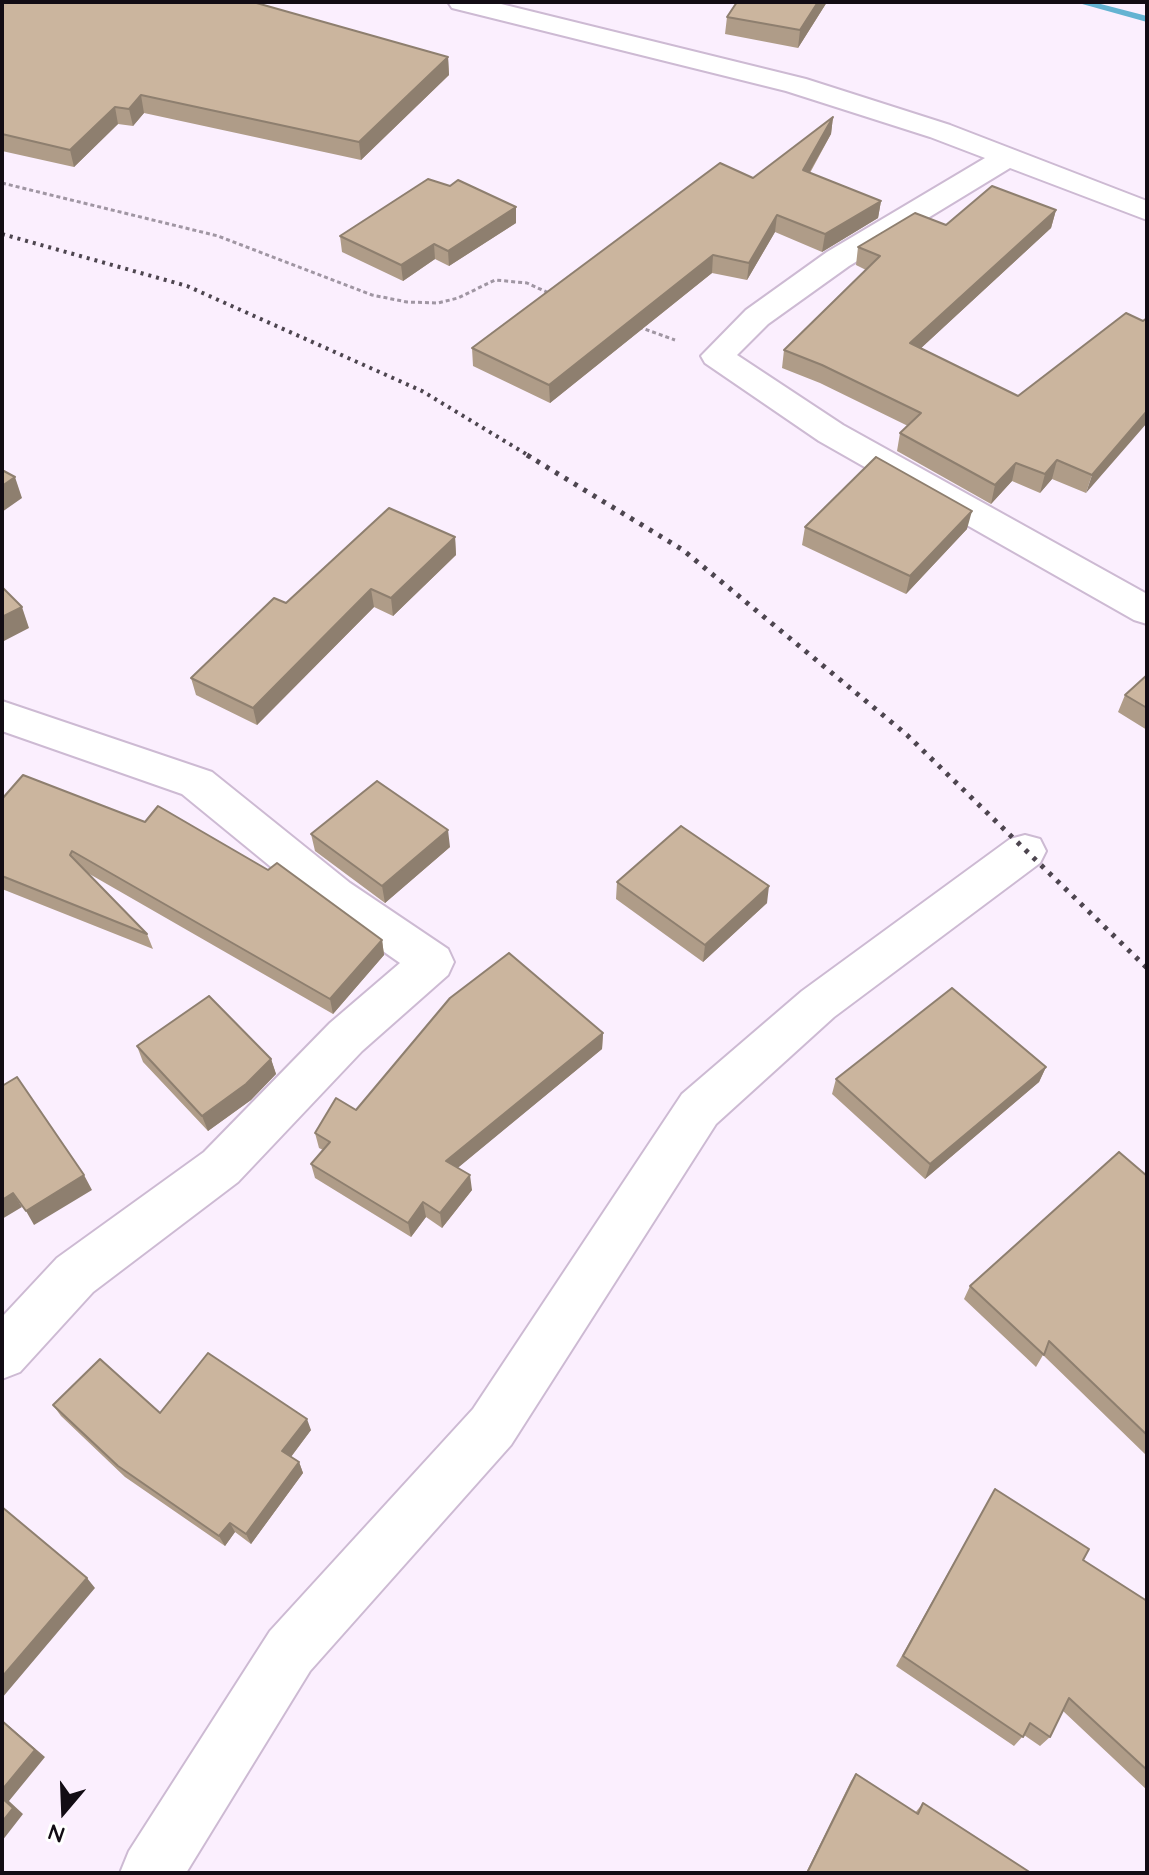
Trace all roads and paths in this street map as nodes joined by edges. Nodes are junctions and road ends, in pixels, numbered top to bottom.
1 (461, 2) edge
2 (1008, 157) junction
3 (2, 183) edge
4 (1147, 211) edge
5 (558, 296) edge
6 (630, 323) edge
7 (717, 356) junction
8 (1147, 611) edge
9 (2, 716) edge
10 (1025, 851) dead end
11 (2, 1354) edge
12 (151, 1873) edge

1 - 2 street
2 - 4 street
2 - 7 street
3 - 5 path
6 - 7 path
7 - 8 street
9 - 11 street
10 - 12 street

